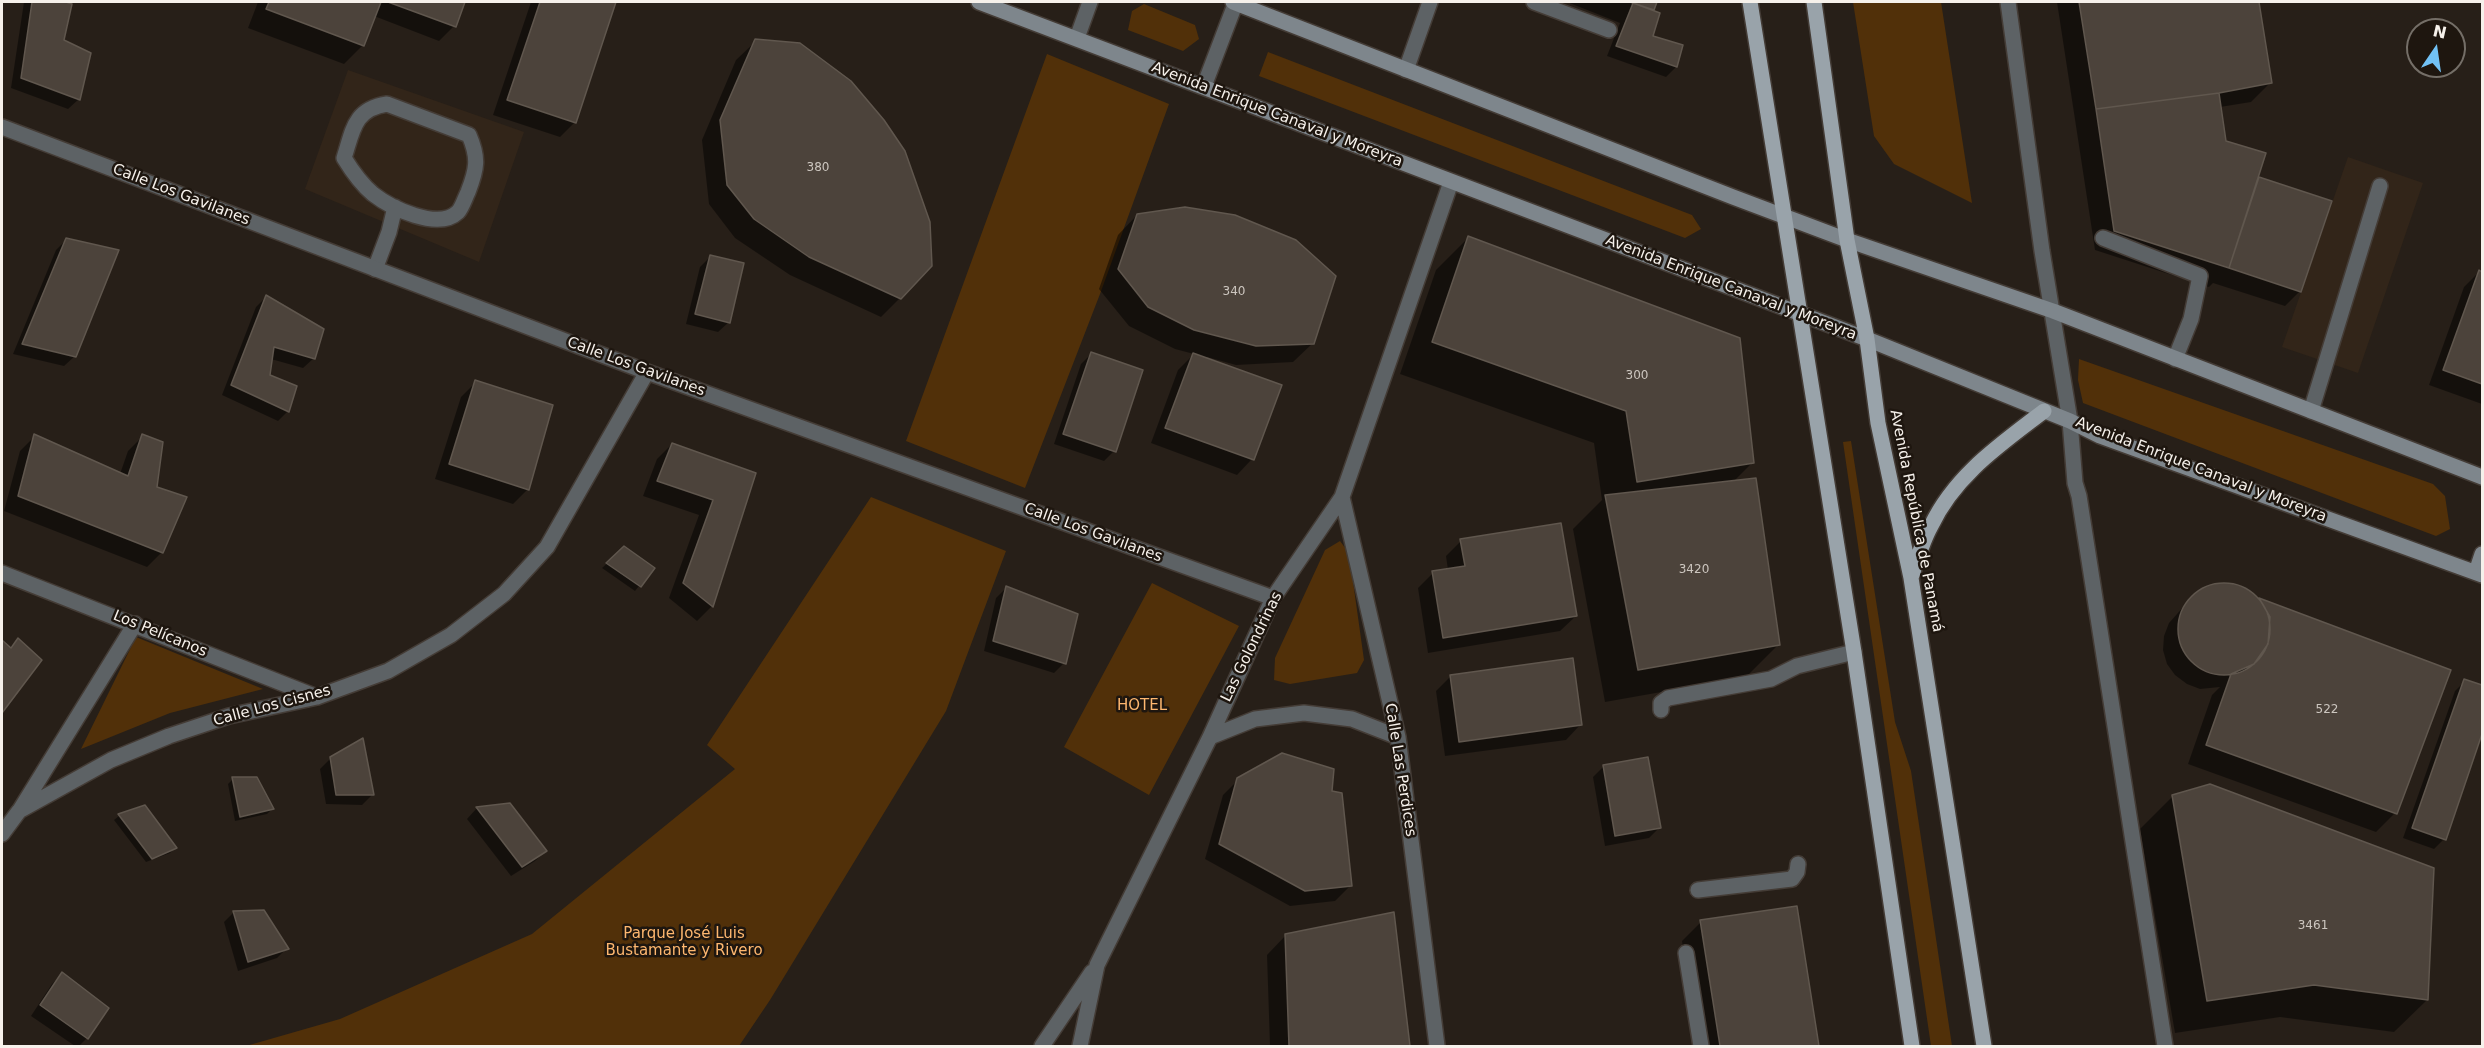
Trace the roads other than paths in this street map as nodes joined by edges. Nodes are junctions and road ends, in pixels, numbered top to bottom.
1 (979, 2) edge
2 (1090, 2) edge
3 (1235, 2) edge
4 (1430, 2) edge
5 (1534, 2) edge
6 (1750, 2) edge
7 (1814, 2) edge
8 (2008, 2) edge
9 (1609, 30) dead end
10 (1077, 38) junction
11 (1406, 70) junction
12 (1204, 86) junction
13 (2, 127) edge
14 (1451, 182) junction
15 (2380, 186) dead end
16 (395, 207) junction
17 (1782, 215) junction
18 (2103, 238) dead end
19 (1847, 240) junction
20 (375, 269) junction
21 (2053, 312) junction
22 (1800, 313) junction
23 (1867, 339) junction
24 (2175, 359) junction
25 (647, 372) junction
26 (2044, 411) junction
27 (2311, 411) junction
28 (2070, 421) junction
29 (2482, 477) edge
30 (1342, 497) junction
31 (2482, 554) edge
32 (2, 573) edge
33 (2479, 574) edge
34 (1911, 578) junction
35 (1274, 598) junction
36 (135, 624) junction
37 (1854, 652) junction
38 (317, 697) junction
39 (1661, 710) dead end
40 (1210, 737) junction
41 (1398, 737) junction
42 (20, 812) junction
43 (2, 834) edge
44 (1798, 864) dead end
45 (1698, 890) dead end
46 (1686, 953) dead end
47 (1097, 965) junction
48 (1042, 1047) edge
49 (1080, 1047) edge
50 (1437, 1047) edge
51 (1701, 1047) edge
52 (1912, 1047) edge
53 (1984, 1047) edge
54 (2165, 1047) edge

1 - 10 street, Avenida Enrique Canaval y Moreyra
2 - 10 street
3 - 11 street
3 - 12 street
4 - 11 street
5 - 9 street
6 - 17 main road
7 - 19 main road, Avenida República de Panamá
8 - 21 street
10 - 12 street, Avenida Enrique Canaval y Moreyra
11 - 17 street
12 - 14 street, Avenida Enrique Canaval y Moreyra
13 - 20 street, Calle Los Gavilanes
14 - 22 street, Avenida Enrique Canaval y Moreyra
14 - 30 street, Las Golondrinas
15 - 27 street
16 - 16 street
16 - 20 street
17 - 19 street
17 - 22 main road
18 - 24 street
19 - 21 street
19 - 23 main road, Avenida República de Panamá
20 - 25 street, Calle Los Gavilanes
21 - 24 street
21 - 28 street
22 - 23 street, Avenida Enrique Canaval y Moreyra
22 - 37 main road
23 - 26 street, Avenida Enrique Canaval y Moreyra
23 - 34 main road, Avenida República de Panamá
24 - 27 street
25 - 35 street, Calle Los Gavilanes
25 - 38 street, Calle Los Cisnes
26 - 28 street, Avenida Enrique Canaval y Moreyra
26 - 34 main road
27 - 29 street
28 - 33 street, Avenida Enrique Canaval y Moreyra
28 - 54 street
30 - 35 street, Las Golondrinas
30 - 41 street, Calle Las Perdices
31 - 33 street
32 - 36 street, Los Pelícanos
34 - 53 main road, Avenida República de Panamá
35 - 40 street, Las Golondrinas
36 - 38 street, Los Pelícanos
36 - 42 street, Calle Los Cisnes
37 - 39 street
37 - 52 main road
38 - 42 street, Calle Los Cisnes
40 - 41 street
40 - 47 street, Las Golondrinas
41 - 50 street, Calle Las Perdices
42 - 43 street, Calle Los Cisnes
44 - 45 street
46 - 51 street
47 - 48 street
47 - 49 street, Las Golondrinas

